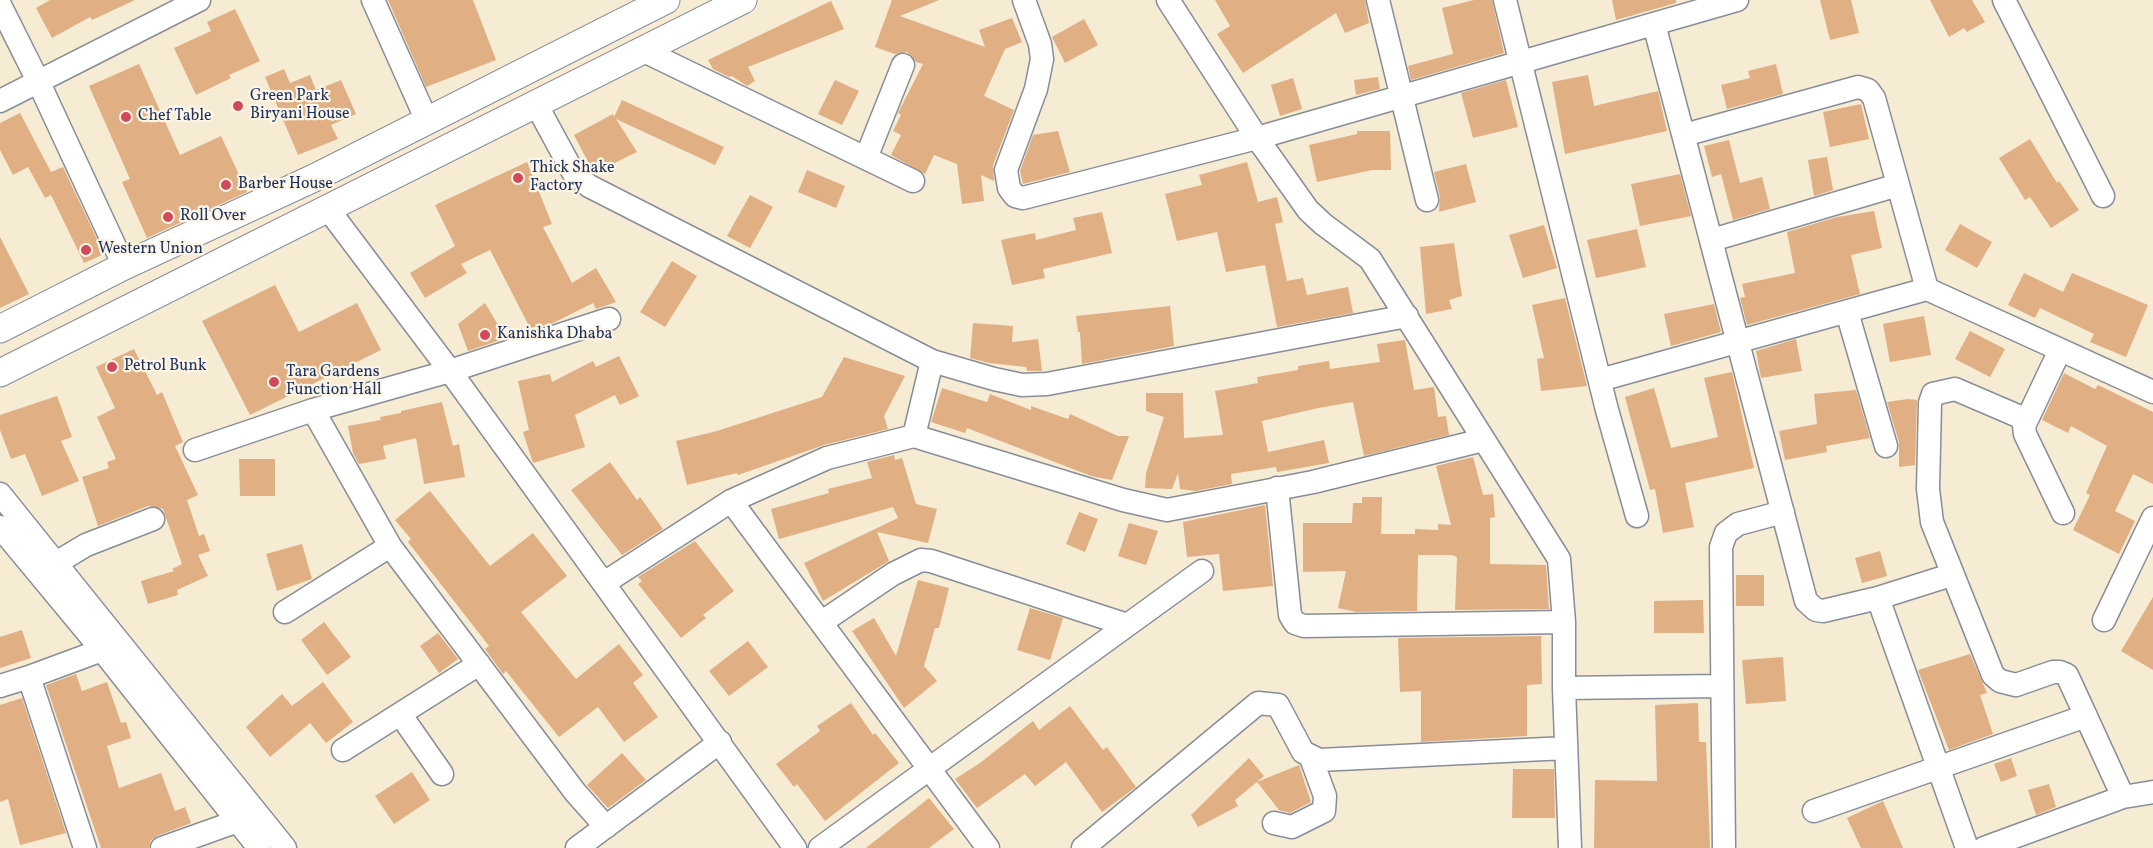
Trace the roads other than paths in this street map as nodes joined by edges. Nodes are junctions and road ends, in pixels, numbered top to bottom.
1 (199, 0) edge
2 (373, 0) edge
3 (666, 0) edge
4 (743, 0) edge
5 (1024, 0) edge
6 (1168, 0) edge
7 (1378, 0) edge
8 (1505, 0) edge
9 (1737, 0) edge
10 (2004, 0) edge
11 (0, 5) edge
12 (1654, 24) junction
13 (642, 50) junction
14 (1521, 62) junction
15 (903, 65) dead end
16 (39, 83) junction
17 (1403, 95) junction
18 (0, 101) edge
19 (536, 104) junction
20 (427, 121) junction
21 (1684, 135) junction
22 (1257, 138) junction
23 (866, 158) junction
24 (913, 181) dead end
25 (1898, 185) junction
26 (2103, 196) dead end
27 (1427, 200) dead end
28 (328, 209) junction
29 (1712, 240) junction
30 (124, 266) junction
31 (1927, 289) junction
32 (1847, 312) junction
33 (1407, 316) junction
34 (609, 319) dead end
35 (0, 329) edge
36 (1739, 342) junction
37 (2060, 350) junction
38 (932, 361) junction
39 (450, 371) junction
40 (0, 373) edge
41 (1600, 380) junction
42 (2153, 392) edge
43 (313, 410) junction
44 (2025, 419) junction
45 (914, 436) junction
46 (1483, 440) junction
47 (1886, 446) dead end
48 (195, 450) dead end
49 (1276, 488) junction
50 (0, 494) edge
51 (731, 501) junction
52 (1783, 512) junction
53 (2063, 513) dead end
54 (1637, 516) dead end
55 (2153, 518) edge
56 (153, 519) dead end
57 (0, 527) edge
58 (390, 546) junction
59 (56, 563) junction
60 (1202, 570) dead end
61 (1951, 575) junction
62 (604, 583) junction
63 (1878, 598) junction
64 (285, 612) dead end
65 (2104, 620) dead end
66 (822, 622) junction
67 (1564, 622) junction
68 (1127, 625) junction
69 (102, 650) junction
70 (479, 664) junction
71 (29, 677) junction
72 (0, 686) edge
73 (1722, 686) junction
74 (1564, 688) junction
75 (400, 714) junction
76 (2086, 716) junction
77 (720, 742) junction
78 (1566, 748) junction
79 (343, 750) dead end
80 (1311, 758) junction
81 (928, 767) junction
82 (1938, 768) junction
83 (442, 774) dead end
84 (2153, 792) edge
85 (2123, 797) junction
86 (1814, 810) dead end
87 (238, 821) junction
88 (1274, 823) dead end
89 (606, 827) junction
90 (85, 848) edge
91 (162, 848) edge
92 (260, 848) edge
93 (285, 848) edge
94 (577, 848) edge
95 (795, 848) edge
96 (820, 848) edge
97 (988, 848) edge
98 (1083, 848) edge
99 (1570, 848) edge
100 (1724, 848) edge
101 (1967, 848) edge
102 (1984, 848) edge

1 - 16 street
2 - 20 street
3 - 20 main road
4 - 13 main road
5 - 22 street
6 - 22 street
7 - 17 street
8 - 14 street
9 - 12 street
10 - 26 street
11 - 16 street
12 - 14 street
12 - 21 street
13 - 19 main road
13 - 23 street
14 - 17 street
14 - 41 street
15 - 23 street
16 - 18 street
16 - 30 street
17 - 22 street
17 - 27 street
19 - 28 main road
19 - 38 street
20 - 30 main road
21 - 25 street
21 - 29 street
22 - 33 street
23 - 24 street
25 - 29 street
25 - 31 street
28 - 39 street
28 - 40 main road
29 - 36 street
30 - 35 main road
31 - 32 street
31 - 37 street
32 - 36 street
32 - 47 street
33 - 38 street
33 - 46 street
34 - 39 street
36 - 41 street
36 - 52 street
37 - 42 street
37 - 44 street
38 - 45 street
39 - 43 street
39 - 62 street
41 - 54 street
43 - 48 street
43 - 58 street
44 - 53 street
44 - 61 street
45 - 49 street
45 - 51 street
46 - 49 street
46 - 67 street
49 - 67 street
50 - 59 street
51 - 62 street
51 - 66 street
52 - 63 street
52 - 73 street
55 - 65 street
56 - 59 street
57 - 69 street
58 - 64 street
58 - 70 street
59 - 93 street
60 - 68 street
61 - 63 street
61 - 76 street
62 - 77 street
63 - 82 street
66 - 68 street
66 - 81 street
67 - 74 street
68 - 81 street
69 - 71 street
69 - 87 street
70 - 75 street
70 - 89 street
71 - 72 street
71 - 90 street
73 - 74 street
73 - 100 street
74 - 78 street
75 - 79 street
75 - 83 street
76 - 82 street
76 - 85 street
77 - 89 street
77 - 95 street
78 - 80 street
78 - 99 street
80 - 88 street
80 - 98 street
81 - 96 street
81 - 97 street
82 - 86 street
82 - 101 street
84 - 85 street
85 - 102 street
87 - 91 street
87 - 92 street
89 - 94 street

